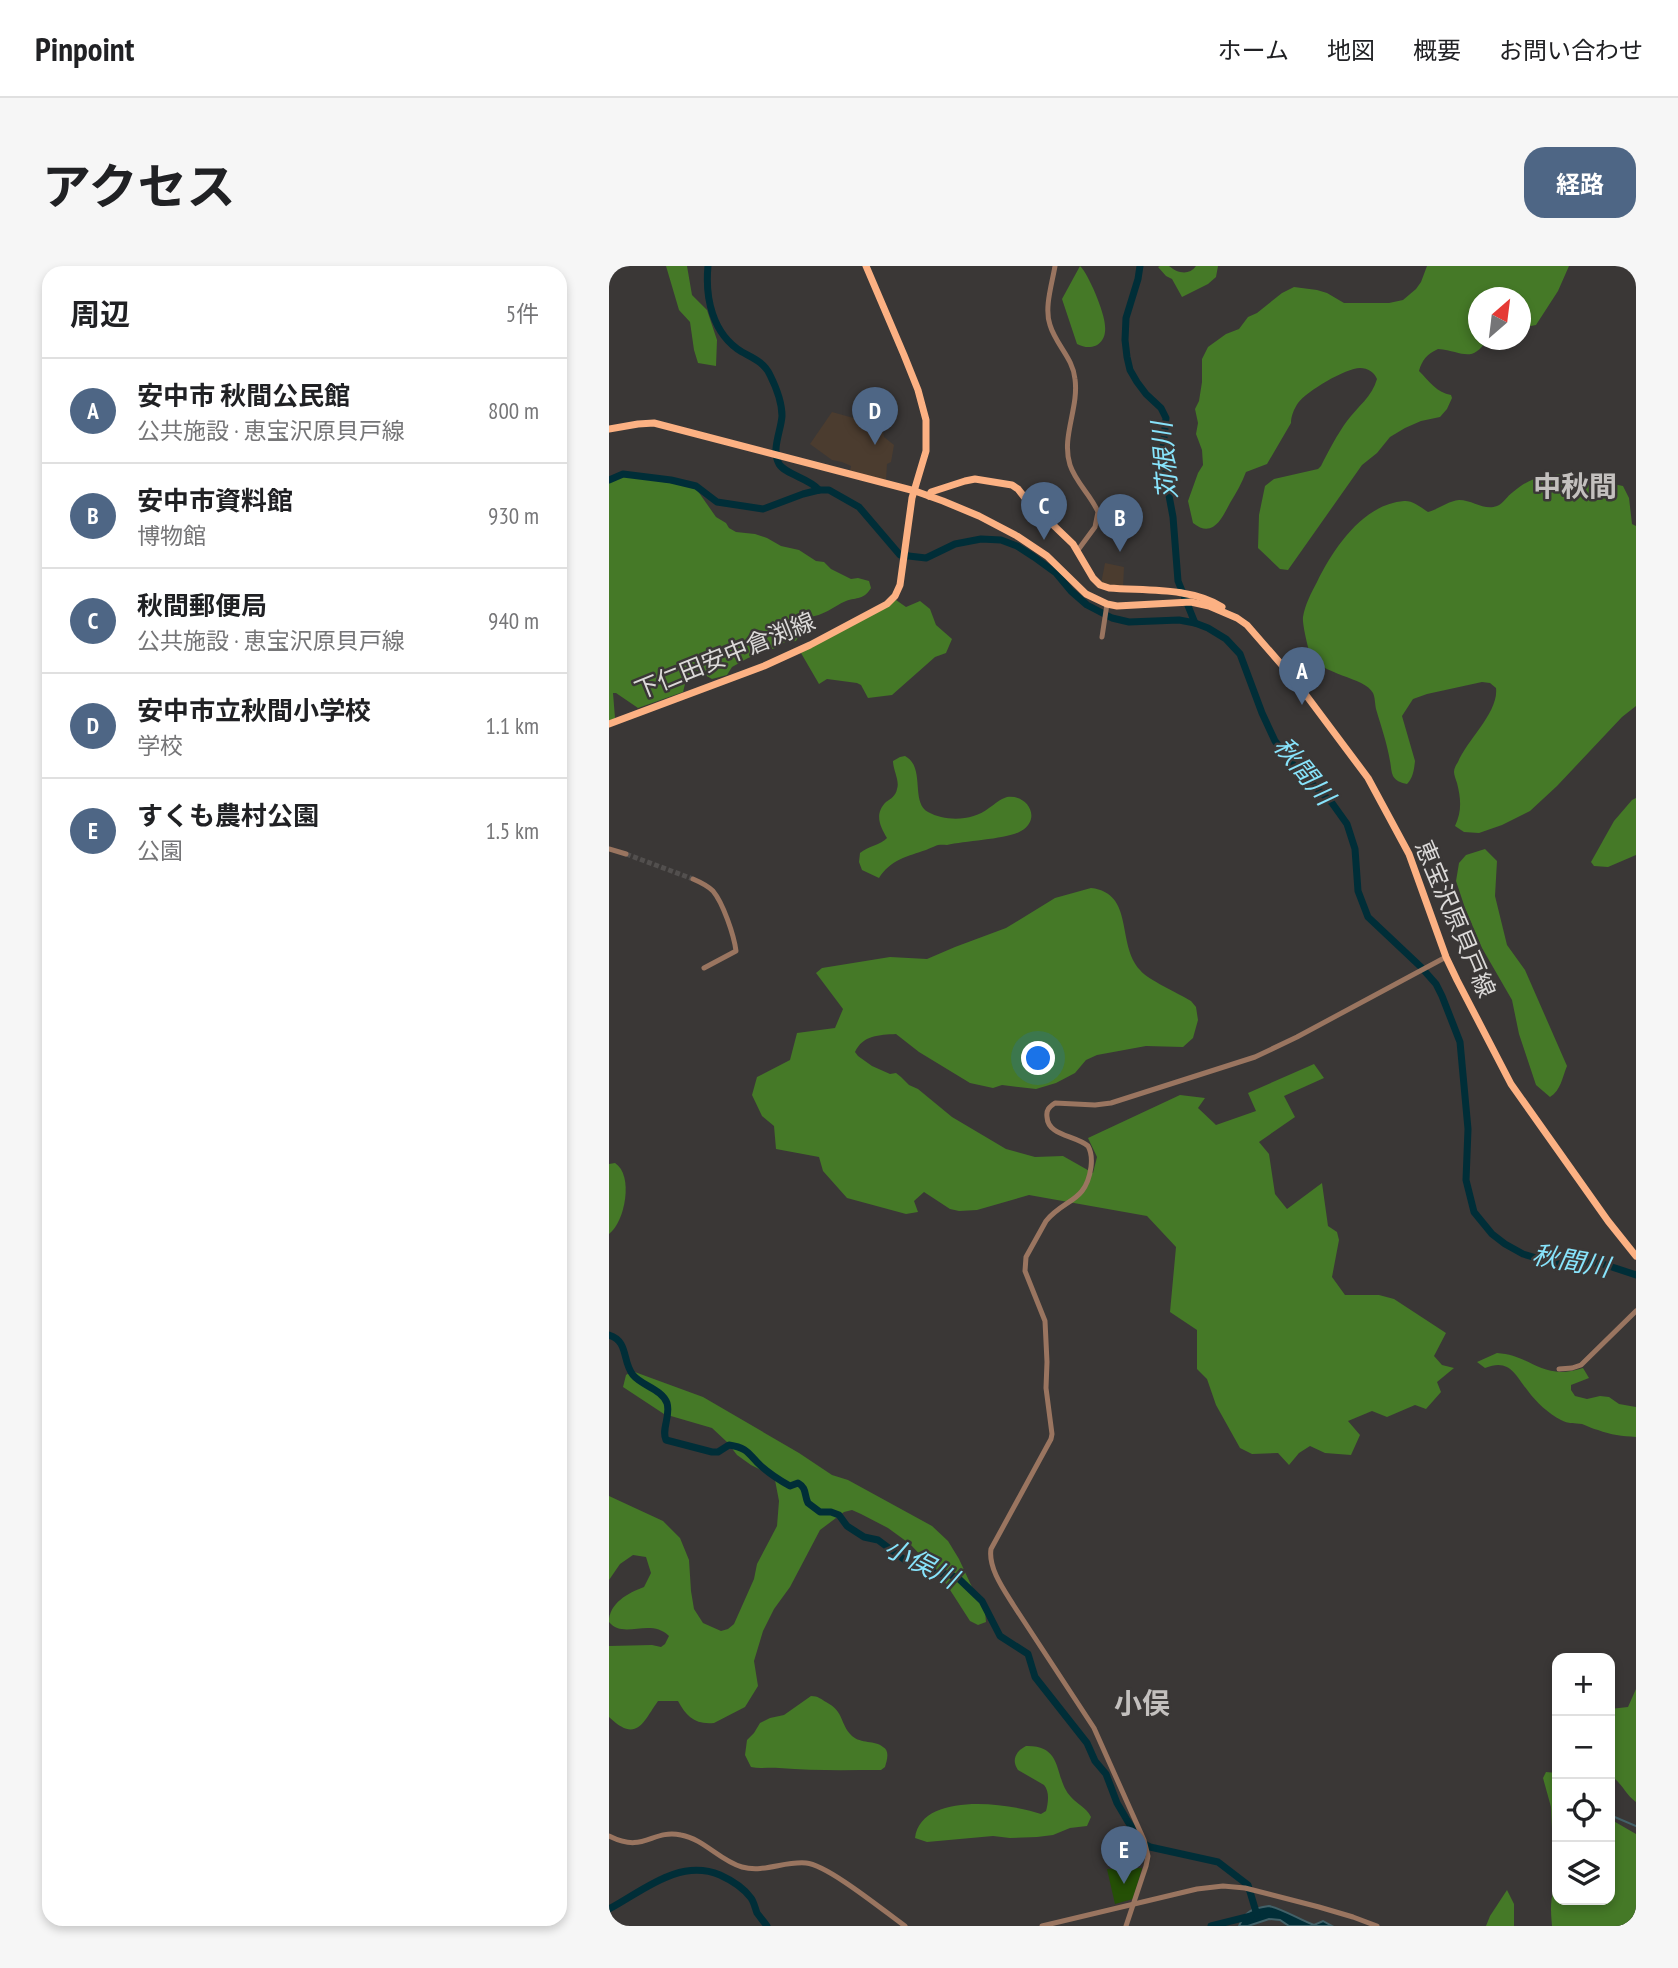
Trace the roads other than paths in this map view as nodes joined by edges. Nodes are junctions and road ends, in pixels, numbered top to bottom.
1 (866, 266) edge
2 (1055, 266) edge
3 (609, 429) edge
4 (915, 491) junction
5 (929, 496) junction
6 (1078, 550) junction
7 (1185, 598) junction
8 (1106, 607) junction
9 (1102, 637) dead end
10 (609, 724) edge
11 (609, 849) edge
12 (627, 854) tunnel mouth
13 (693, 879) tunnel mouth
14 (1446, 957) junction
15 (704, 968) dead end
16 (1636, 1256) edge
17 (1636, 1311) edge
18 (1559, 1369) dead end
19 (609, 1836) edge
20 (1134, 1904) junction
21 (905, 1926) edge
22 (1042, 1926) edge
23 (1126, 1926) edge
24 (1377, 1926) edge

1 - 4 main road
2 - 6 street
3 - 4 main road
4 - 5 main road
4 - 10 main road, 下仁田安中倉渕線
5 - 6 main road, 恵宝沢原貝戸線
5 - 8 main road
6 - 7 main road, 恵宝沢原貝戸線
7 - 8 main road, 恵宝沢原貝戸線
7 - 14 main road, 恵宝沢原貝戸線
8 - 9 street
11 - 12 street
13 - 15 street
14 - 16 main road, 恵宝沢原貝戸線
14 - 20 street
17 - 18 street
19 - 21 street
20 - 22 street
20 - 23 street
20 - 24 street

